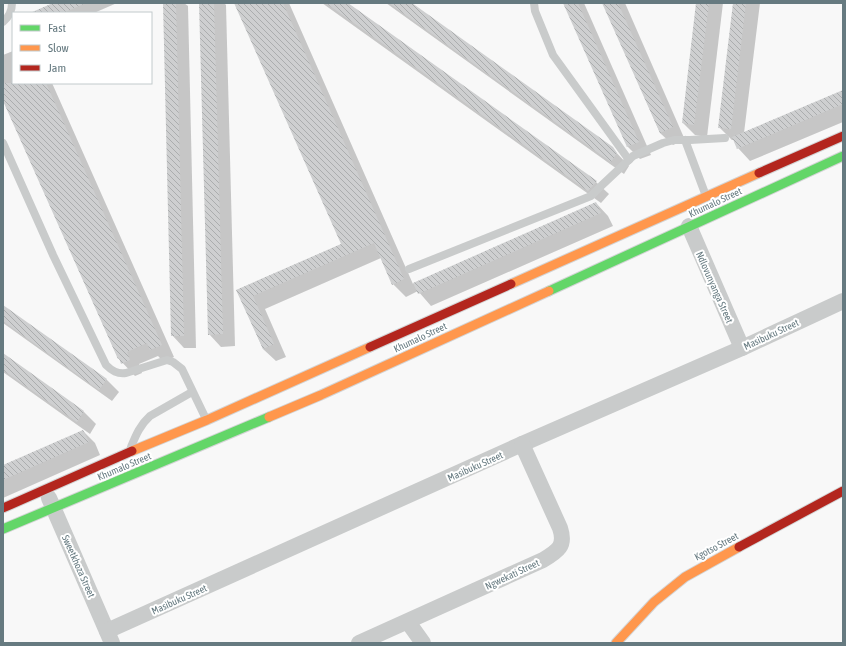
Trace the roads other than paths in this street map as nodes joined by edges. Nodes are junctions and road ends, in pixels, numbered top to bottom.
1 (12, 3) edge
2 (534, 3) edge
3 (3, 22) edge
4 (843, 136) edge
5 (725, 138) dead end
6 (685, 140) junction
7 (3, 143) edge
8 (843, 156) edge
9 (629, 160) junction
10 (766, 169) junction
11 (706, 196) junction
12 (744, 201) junction
13 (689, 226) junction
14 (409, 269) dead end
15 (843, 301) edge
16 (742, 348) junction
17 (192, 392) junction
18 (207, 420) junction
19 (522, 444) junction
20 (128, 453) junction
21 (45, 489) junction
22 (843, 491) edge
23 (53, 507) junction
24 (3, 508) edge
25 (3, 529) edge
26 (408, 622) junction
27 (110, 637) edge
28 (359, 643) edge
29 (423, 643) edge
30 (616, 643) edge

1 - 3 lane
2 - 9 lane
4 - 10 street, Khumalo Street
5 - 6 lane
6 - 9 lane
6 - 11 lane
7 - 17 lane
8 - 12 street, Khumalo Street
9 - 14 lane
10 - 11 street, Khumalo Street
10 - 12 street
11 - 18 street, Khumalo Street
12 - 13 street, Khumalo Street
13 - 16 street, Ndlovunyanga Street
13 - 23 street, Khumalo Street
15 - 16 street, Masibuku Street
16 - 19 street, Masibuku Street
17 - 18 lane
17 - 20 lane
18 - 20 street, Khumalo Street
19 - 26 street, Ngwekati Street
19 - 27 street, Masibuku Street
20 - 21 street, Khumalo Street
21 - 23 street, Sweetkhoza Street
21 - 24 street, Khumalo Street
22 - 30 street, Kgotso Street
23 - 25 street, Khumalo Street
23 - 27 street, Sweetkhoza Street
26 - 28 street, Ngwekati Street
26 - 29 street

